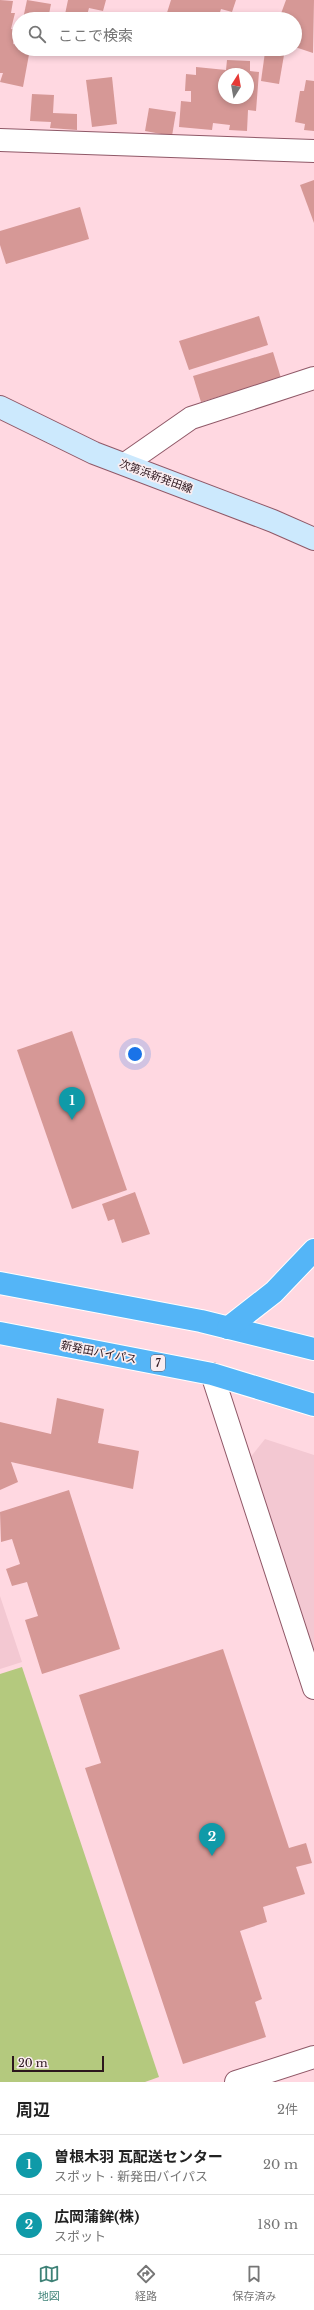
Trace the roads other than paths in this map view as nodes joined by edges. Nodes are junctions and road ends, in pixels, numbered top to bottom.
1 (0, 140) edge
2 (314, 151) edge
3 (314, 378) edge
4 (0, 407) edge
5 (125, 464) junction
6 (314, 539) edge
7 (314, 1250) edge
8 (0, 1283) edge
9 (228, 1328) junction
10 (0, 1333) edge
11 (314, 1349) edge
12 (212, 1374) junction
13 (314, 1405) edge
14 (314, 1688) edge
15 (314, 2057) edge
16 (236, 2082) edge

1 - 2 street
3 - 5 street
4 - 5 main road, 次第浜新発田線
5 - 6 main road, 次第浜新発田線
7 - 9 highway
8 - 9 highway
9 - 11 highway
10 - 12 highway, 新発田バイパス / 7
12 - 13 highway, 新発田バイパス / 7
12 - 14 street
15 - 16 street

